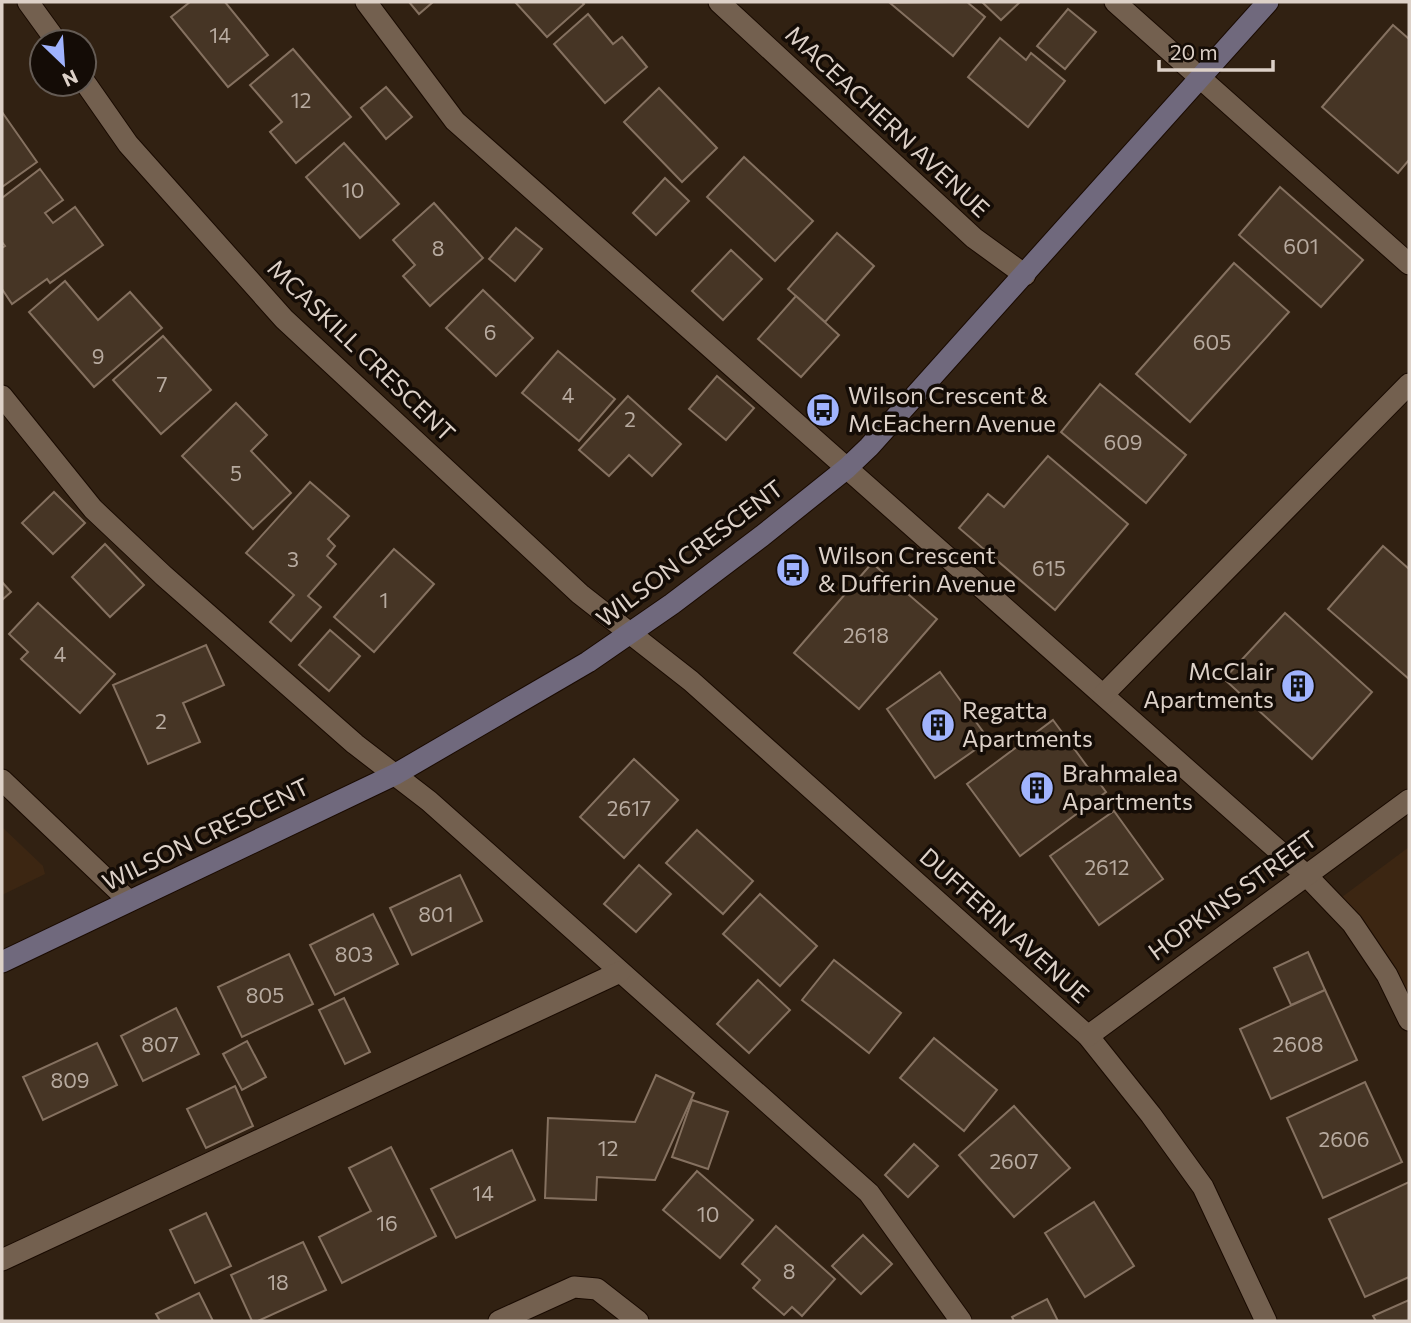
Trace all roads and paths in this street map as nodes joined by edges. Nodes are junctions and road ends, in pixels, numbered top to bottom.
1 (29, 2) edge
2 (366, 2) edge
3 (719, 2) edge
4 (1115, 2) edge
5 (1268, 2) edge
6 (47, 28) edge
7 (1202, 77) junction
8 (96, 98) edge
9 (1409, 264) edge
10 (1025, 275) junction
11 (1409, 384) edge
12 (2, 396) edge
13 (847, 468) junction
14 (630, 632) junction
15 (1104, 694) junction
16 (396, 774) junction
17 (2, 780) edge
18 (1409, 800) edge
19 (1306, 875) junction
20 (128, 900) junction
21 (2, 962) edge
22 (620, 972) junction
23 (1409, 1020) edge
24 (1088, 1036) junction
25 (2, 1260) edge
26 (499, 1321) edge
27 (638, 1321) edge
28 (961, 1321) edge
29 (1266, 1321) edge

1 - 6 street
2 - 13 street
3 - 10 street, MACEACHERN AVENUE
4 - 7 street
5 - 7 street, WILSON CRESCENT
7 - 9 street
7 - 10 street, WILSON CRESCENT
8 - 14 street, MCASKILL CRESCENT
10 - 13 street, WILSON CRESCENT
11 - 15 street
12 - 16 street
13 - 14 street, WILSON CRESCENT
13 - 15 street
14 - 16 street, WILSON CRESCENT
14 - 24 street, DUFFERIN AVENUE
15 - 19 street
16 - 20 street, WILSON CRESCENT
16 - 22 street
17 - 20 street
18 - 19 street, HOPKINS STREET
19 - 23 street
19 - 24 street, HOPKINS STREET
20 - 21 street, WILSON CRESCENT
22 - 25 street
22 - 28 street
24 - 29 street, DUFFERIN AVENUE
26 - 27 street

